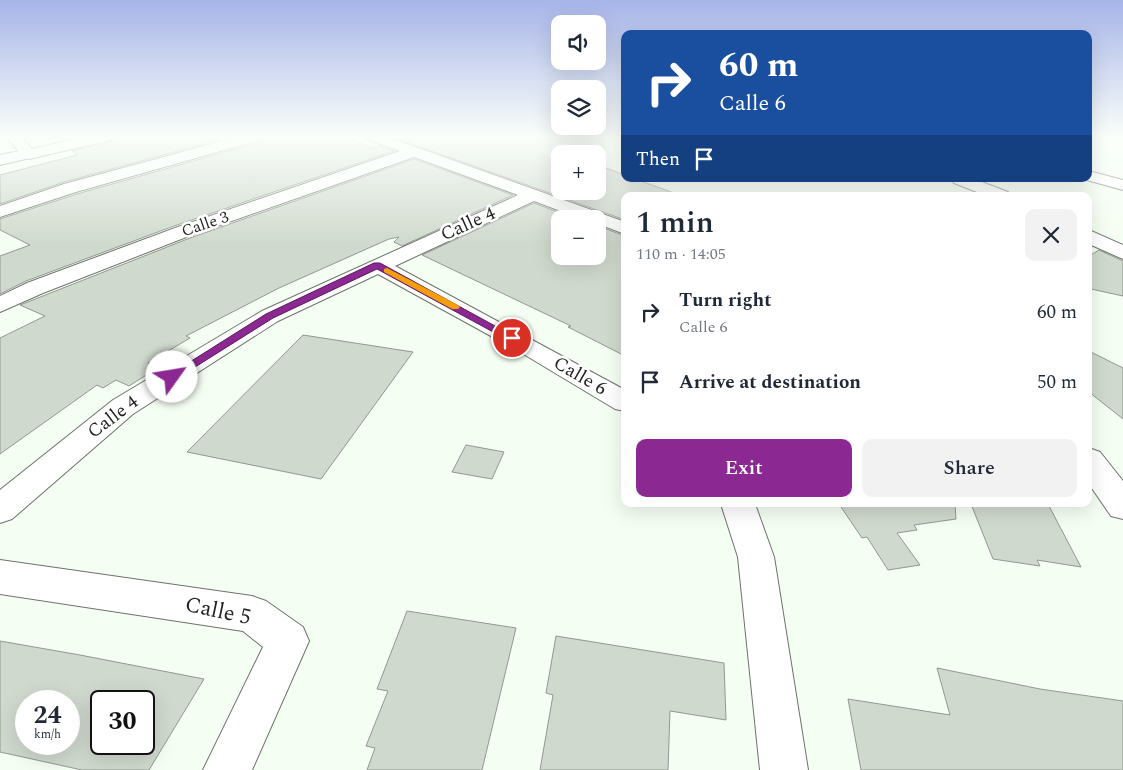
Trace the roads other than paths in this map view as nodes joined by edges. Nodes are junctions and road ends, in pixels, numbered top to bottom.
1 (128, 172) edge
2 (355, 172) edge
3 (468, 172) edge
4 (1092, 177) edge
5 (967, 182) edge
6 (1123, 185) edge
7 (992, 192) edge
8 (532, 195) junction
9 (0, 212) edge
10 (621, 227) edge
11 (1092, 238) edge
12 (1123, 254) edge
13 (377, 265) junction
14 (0, 305) edge
15 (621, 400) edge
16 (1092, 464) edge
17 (1123, 506) edge
18 (739, 507) edge
19 (0, 509) edge
20 (0, 577) edge
21 (227, 770) edge
22 (784, 770) edge

1 - 9 street
2 - 14 street, Calle 3
3 - 8 street
4 - 6 street
5 - 7 street
8 - 10 street
8 - 13 street, Calle 4
11 - 12 street
13 - 15 street, Calle 6
13 - 19 street, Calle 4
16 - 17 street
18 - 22 street
20 - 21 street, Calle 5

